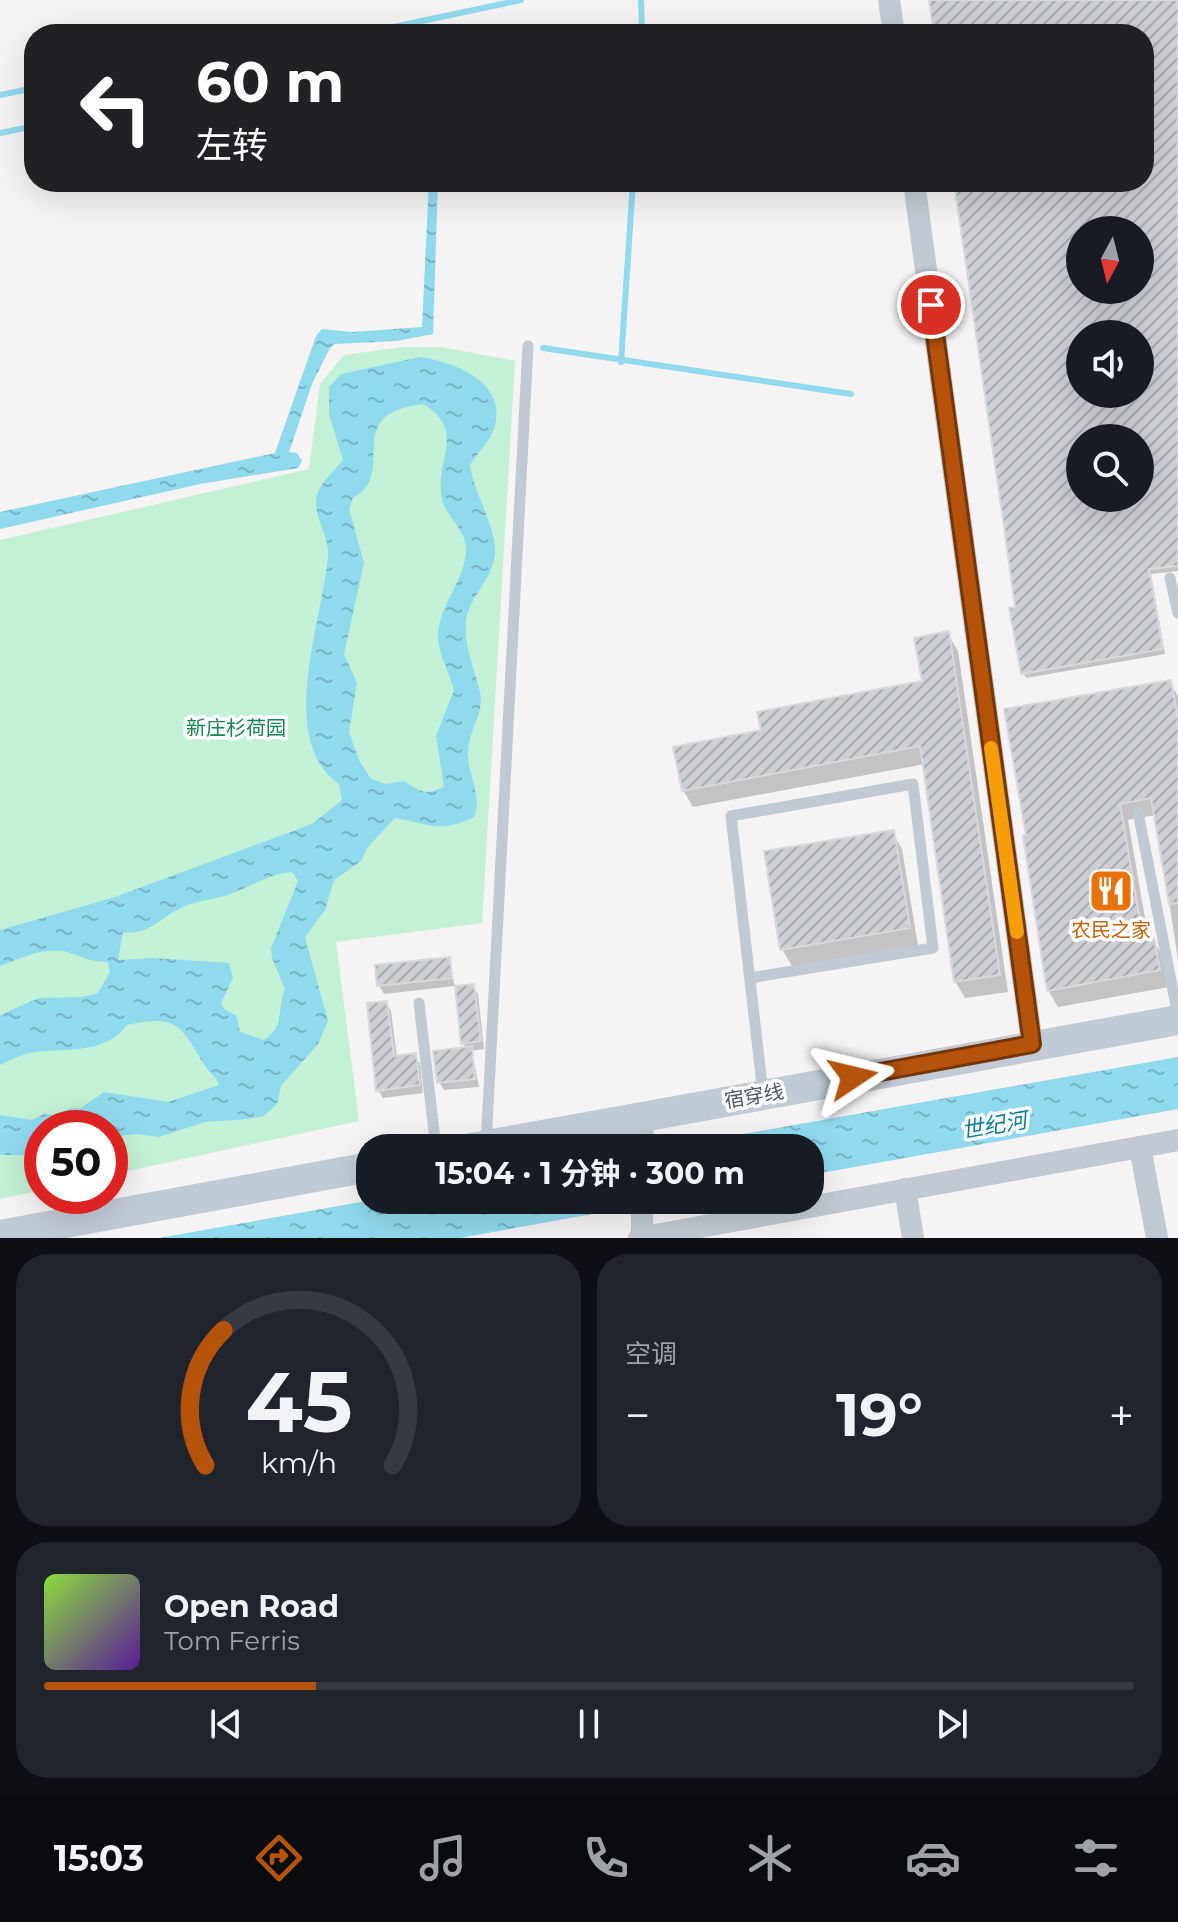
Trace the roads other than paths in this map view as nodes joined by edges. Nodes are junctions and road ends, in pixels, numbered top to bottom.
1 (889, 0) edge
2 (893, 24) edge
3 (915, 192) edge
4 (528, 346) dead end
5 (1170, 578) dead end
6 (1178, 613) edge
7 (1138, 812) dead end
8 (750, 978) junction
9 (419, 1003) dead end
10 (1178, 1018) edge
11 (1032, 1044) junction
12 (763, 1094) junction
13 (434, 1134) edge
14 (480, 1134) edge
15 (642, 1134) edge
16 (1178, 1140) edge
17 (1140, 1147) junction
18 (356, 1170) edge
19 (905, 1189) junction
20 (642, 1214) edge
21 (0, 1235) edge
22 (641, 1236) edge
23 (913, 1238) edge
24 (1157, 1238) edge

1 - 2 street
3 - 11 street
4 - 14 lane
5 - 6 lane
7 - 10 lane
8 - 8 lane
8 - 12 lane
9 - 13 lane
10 - 11 main road, 宿穿线
11 - 12 main road, 宿穿线
12 - 15 main road, 宿穿线
16 - 17 street
17 - 19 street
17 - 24 street
18 - 21 main road
19 - 22 street
19 - 23 street
20 - 22 street

